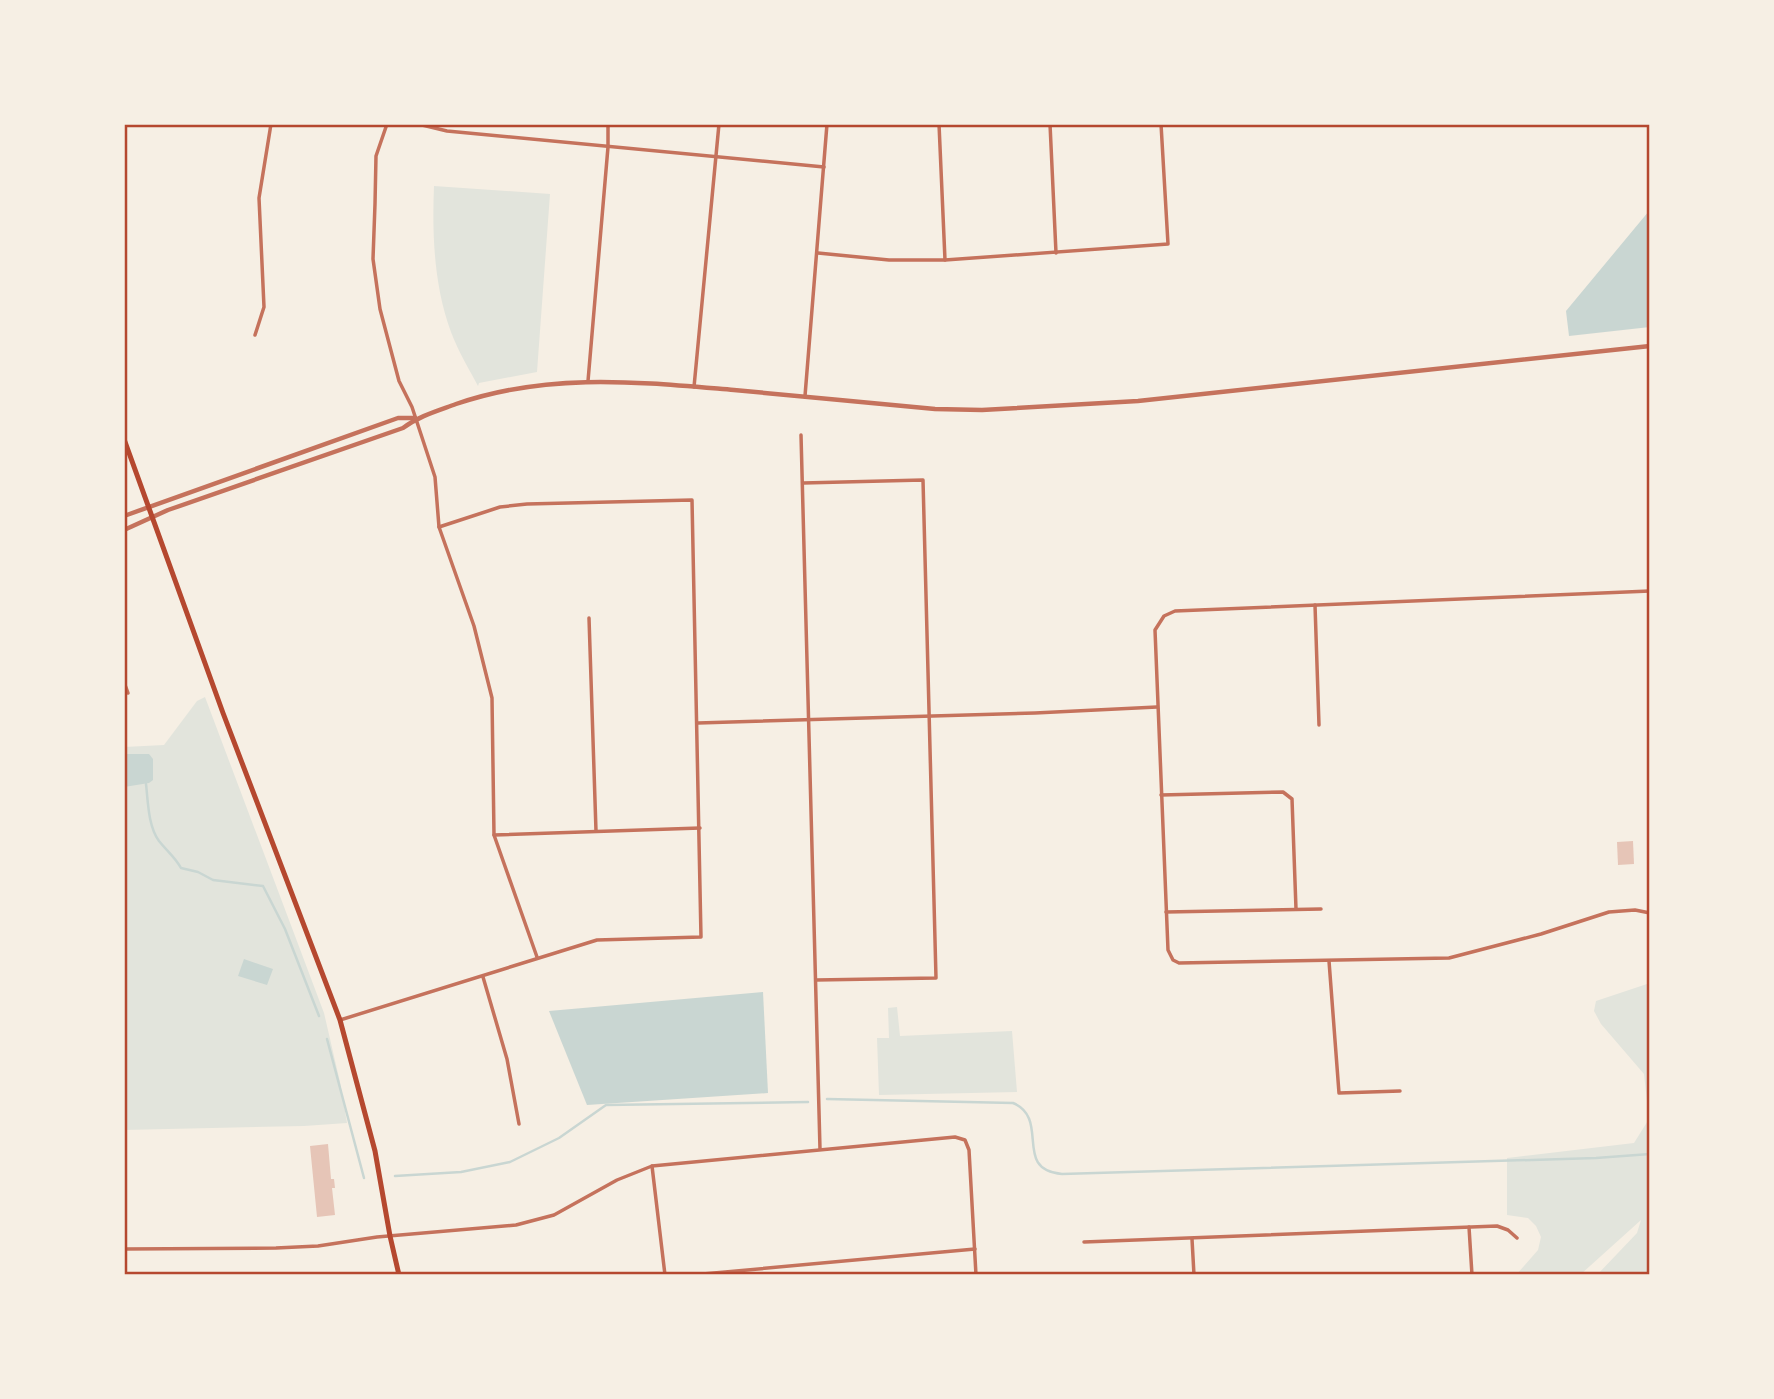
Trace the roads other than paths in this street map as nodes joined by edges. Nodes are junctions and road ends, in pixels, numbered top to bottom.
1 (271, 124) edge
2 (387, 124) edge
3 (418, 124) edge
4 (608, 124) edge
5 (719, 124) edge
6 (827, 124) edge
7 (939, 124) edge
8 (1050, 124) edge
9 (1161, 124) edge
10 (608, 147) junction
11 (718, 156) junction
12 (824, 167) junction
13 (818, 253) junction
14 (1056, 253) junction
15 (945, 260) junction
16 (255, 335) dead end
17 (1650, 346) edge
18 (589, 381) junction
19 (694, 387) junction
20 (805, 396) junction
21 (416, 418) junction
22 (801, 435) dead end
23 (124, 439) edge
24 (337, 440) junction
25 (340, 450) junction
26 (216, 483) junction
27 (803, 483) junction
28 (220, 493) junction
29 (148, 507) junction
30 (124, 516) edge
31 (152, 518) junction
32 (439, 527) junction
33 (124, 530) edge
34 (1650, 591) edge
35 (1315, 605) junction
36 (589, 618) dead end
37 (124, 682) edge
38 (128, 693) dead end
39 (1157, 707) junction
40 (931, 716) junction
41 (809, 719) junction
42 (697, 723) junction
43 (1319, 725) dead end
44 (1161, 795) junction
45 (700, 828) junction
46 (597, 831) junction
47 (494, 835) junction
48 (1296, 909) junction
49 (1321, 909) dead end
50 (1166, 912) junction
51 (1650, 913) edge
52 (537, 957) junction
53 (1329, 961) junction
54 (483, 976) junction
55 (816, 980) junction
56 (340, 1020) junction
57 (1400, 1091) dead end
58 (519, 1124) dead end
59 (820, 1149) junction
60 (652, 1166) junction
61 (1469, 1227) junction
62 (390, 1236) junction
63 (1517, 1238) dead end
64 (1192, 1239) junction
65 (1084, 1242) dead end
66 (124, 1249) edge
67 (975, 1249) junction
68 (399, 1275) edge
69 (665, 1275) edge
70 (692, 1275) edge
71 (976, 1275) edge
72 (1194, 1275) edge
73 (1472, 1275) edge

1 - 16 street
2 - 21 street
3 - 10 street
4 - 10 street
5 - 11 street
6 - 12 street
7 - 15 street
8 - 14 street
9 - 14 street
10 - 11 street
10 - 18 street
11 - 12 street
11 - 19 street
12 - 13 street
13 - 15 street
13 - 20 street
14 - 15 street
17 - 20 street
18 - 19 street
18 - 21 street
19 - 20 street
21 - 24 street
21 - 25 street
21 - 32 street
22 - 27 street
23 - 29 main road
24 - 25 street
24 - 26 street
25 - 28 street
26 - 28 street
26 - 29 street
27 - 40 street
27 - 41 street
28 - 31 street
29 - 30 street
29 - 31 main road
31 - 33 street
31 - 56 main road
32 - 42 street
32 - 47 street
34 - 35 street
35 - 39 street
35 - 43 street
36 - 46 street
37 - 38 street
39 - 40 street
39 - 44 street
40 - 41 street
40 - 55 street
41 - 42 street
41 - 55 street
42 - 45 street
44 - 48 street
44 - 50 street
45 - 46 street
45 - 52 street
46 - 47 street
47 - 52 street
48 - 49 street
48 - 50 street
50 - 53 street
51 - 53 street
52 - 54 street
53 - 57 street
54 - 56 street
54 - 58 street
55 - 59 street
56 - 62 main road
59 - 60 street
59 - 67 street
60 - 62 street
60 - 69 street
61 - 63 street
61 - 64 street
61 - 73 street
62 - 66 street
62 - 68 main road
64 - 65 street
64 - 72 street
67 - 70 street
67 - 71 street

